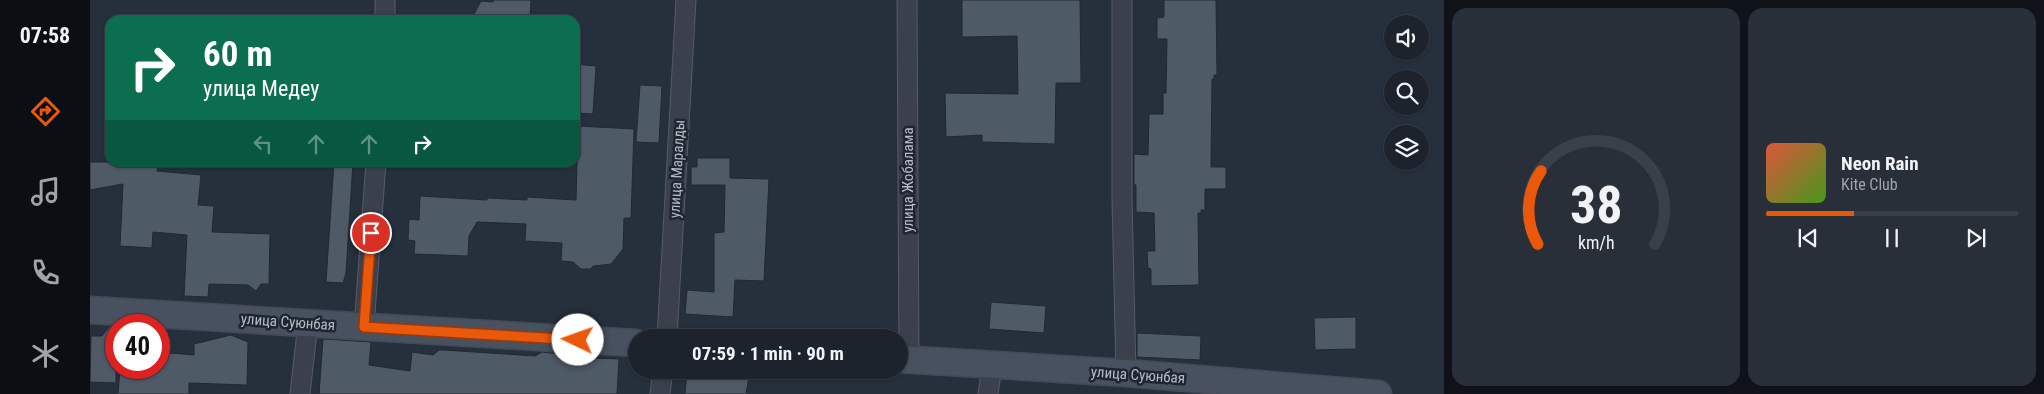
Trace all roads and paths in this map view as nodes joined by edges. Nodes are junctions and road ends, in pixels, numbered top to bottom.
1 (385, 0) edge
2 (686, 0) edge
3 (908, 0) edge
4 (1122, 0) edge
5 (385, 15) edge
6 (376, 167) edge
7 (90, 310) edge
8 (308, 323) junction
9 (364, 327) junction
10 (668, 329) edge
11 (904, 329) edge
12 (628, 343) edge
13 (908, 360) edge
14 (992, 366) junction
15 (1126, 374) junction
16 (662, 379) edge
17 (1315, 391) edge
18 (300, 394) edge
19 (660, 394) edge
20 (988, 394) edge
21 (1378, 394) edge

1 - 5 street
2 - 10 street, улица Маралды
3 - 11 street, улица Жобалама
4 - 15 street
6 - 9 street
7 - 8 street, улица Суюнбая
8 - 9 street, улица Суюнбая
8 - 18 street
9 - 12 street, улица Суюнбая
13 - 14 street, улица Суюнбая
14 - 15 street, улица Суюнбая
14 - 20 street
15 - 17 street, улица Суюнбая
16 - 19 street
17 - 21 street, улица Суюнбая

